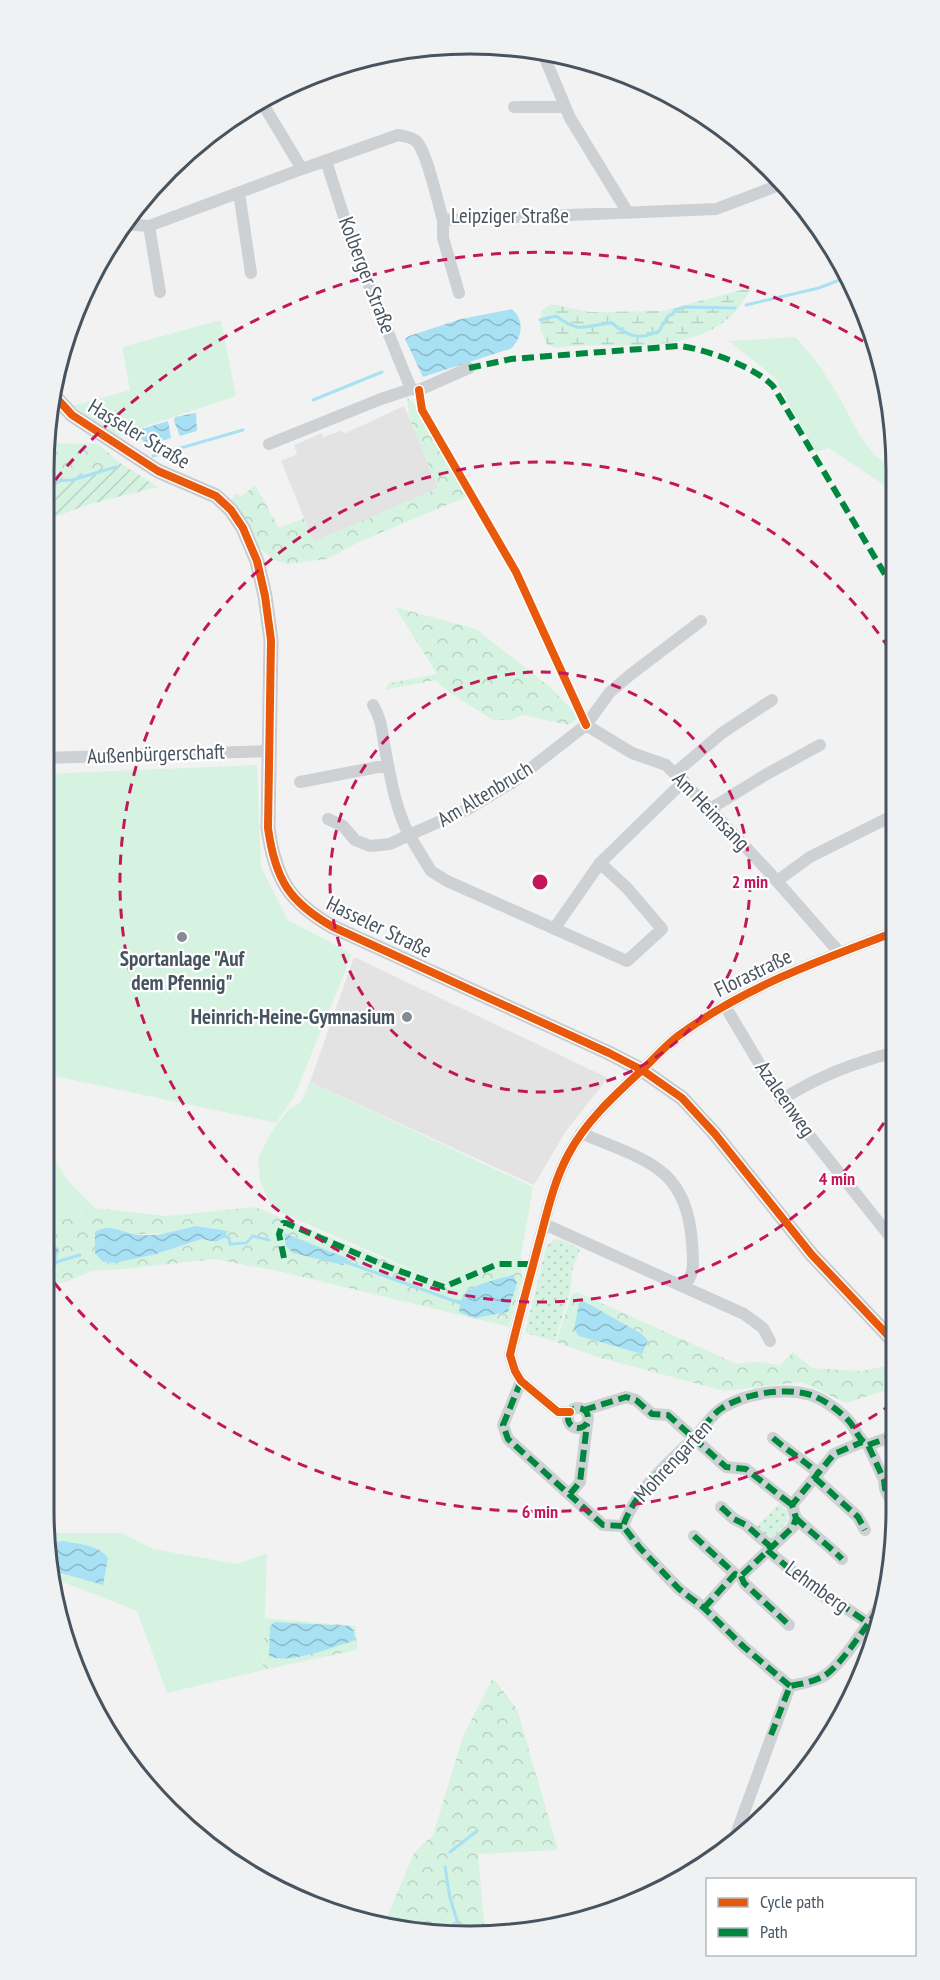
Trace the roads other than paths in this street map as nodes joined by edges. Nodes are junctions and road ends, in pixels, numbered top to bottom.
1 (546, 61) edge
2 (514, 107) dead end
3 (565, 107) junction
4 (266, 108) edge
5 (326, 161) junction
6 (302, 169) junction
7 (774, 187) edge
8 (239, 193) junction
9 (628, 213) junction
10 (443, 220) junction
11 (134, 225) edge
12 (148, 226) junction
13 (251, 273) dead end
14 (160, 292) dead end
15 (459, 292) dead end
16 (469, 368) dead end
17 (411, 388) junction
18 (60, 402) edge
19 (268, 444) dead end
20 (701, 621) dead end
21 (772, 700) dead end
22 (373, 705) dead end
23 (586, 725) junction
24 (820, 745) dead end
25 (268, 751) junction
26 (54, 758) edge
27 (388, 765) junction
28 (679, 777) junction
29 (300, 782) dead end
30 (710, 809) junction
31 (328, 819) dead end
32 (886, 819) dead end
33 (409, 835) junction
34 (600, 864) junction
35 (777, 881) junction
36 (554, 929) junction
37 (886, 935) edge
38 (839, 952) junction
39 (725, 1006) junction
40 (886, 1054) edge
41 (642, 1070) junction
42 (781, 1100) junction
43 (581, 1133) junction
44 (544, 1224) junction
45 (886, 1231) edge
46 (684, 1286) junction
47 (886, 1333) edge
48 (770, 1341) dead end
49 (521, 1381) junction
50 (584, 1410) junction
51 (570, 1412) junction
52 (587, 1424) junction
53 (694, 1438) junction
54 (773, 1438) dead end
55 (886, 1438) edge
56 (865, 1443) junction
57 (817, 1475) junction
58 (884, 1480) joint
59 (886, 1491) edge
60 (570, 1494) junction
61 (792, 1504) junction
62 (721, 1507) dead end
63 (796, 1518) junction
64 (623, 1526) junction
65 (865, 1530) dead end
66 (694, 1536) dead end
67 (770, 1549) junction
68 (842, 1559) dead end
69 (738, 1575) junction
70 (704, 1608) junction
71 (872, 1617) edge
72 (868, 1623) junction
73 (789, 1625) dead end
74 (790, 1686) junction
75 (738, 1827) edge

1 - 3 street
2 - 3 street
3 - 9 street
4 - 6 street
5 - 6 street, Leipziger Straße
5 - 10 street, Leipziger Straße
5 - 17 street, Kolberger Straße
6 - 8 street, Leipziger Straße
7 - 9 street, Leipziger Straße
8 - 12 street, Leipziger Straße
8 - 13 street
9 - 10 street, Leipziger Straße
10 - 15 street
11 - 12 street
12 - 14 street
16 - 17 street
17 - 19 street
18 - 25 main road, Hasseler Straße
20 - 23 street, Am Altenbruch
21 - 28 street
22 - 27 street
23 - 28 street, Am Heimsang
23 - 33 street, Am Altenbruch
24 - 30 street
25 - 26 street, Außenbürgerschaft
25 - 41 main road, Hasseler Straße
27 - 29 street
27 - 33 street
28 - 30 street, Am Heimsang
28 - 34 street
30 - 35 street, Am Heimsang
31 - 33 street, Am Altenbruch
32 - 35 street
33 - 36 street
34 - 36 street
34 - 36 street
35 - 38 street, Am Heimsang
37 - 38 street, Florastraße
38 - 39 street, Florastraße
39 - 41 street, Florastraße
39 - 42 street, Azaleenweg
40 - 42 street
41 - 43 street, Florastraße
41 - 47 main road, Hasseler Straße
42 - 45 street, Azaleenweg
43 - 44 street, Florastraße
43 - 46 street
44 - 46 street
44 - 49 street, Florastraße
46 - 48 street
49 - 51 street
49 - 60 street
50 - 51 street
50 - 52 street
50 - 53 street
51 - 52 street
52 - 60 street
53 - 56 street, Mohrengarten
53 - 61 street
53 - 64 street, Mohrengarten
54 - 57 street
55 - 56 street
56 - 57 street
56 - 58 street, Mohrengarten
57 - 61 street
57 - 65 street
58 - 59 street, Mohrengarten
60 - 64 street
61 - 63 street
62 - 67 street, Lehmberg
63 - 67 street
63 - 68 street
64 - 70 street, Mohrengarten
66 - 69 street
67 - 69 street
67 - 72 street, Lehmberg
69 - 70 street
69 - 73 street
70 - 74 street, Mohrengarten
71 - 72 street
72 - 74 street
74 - 75 street

